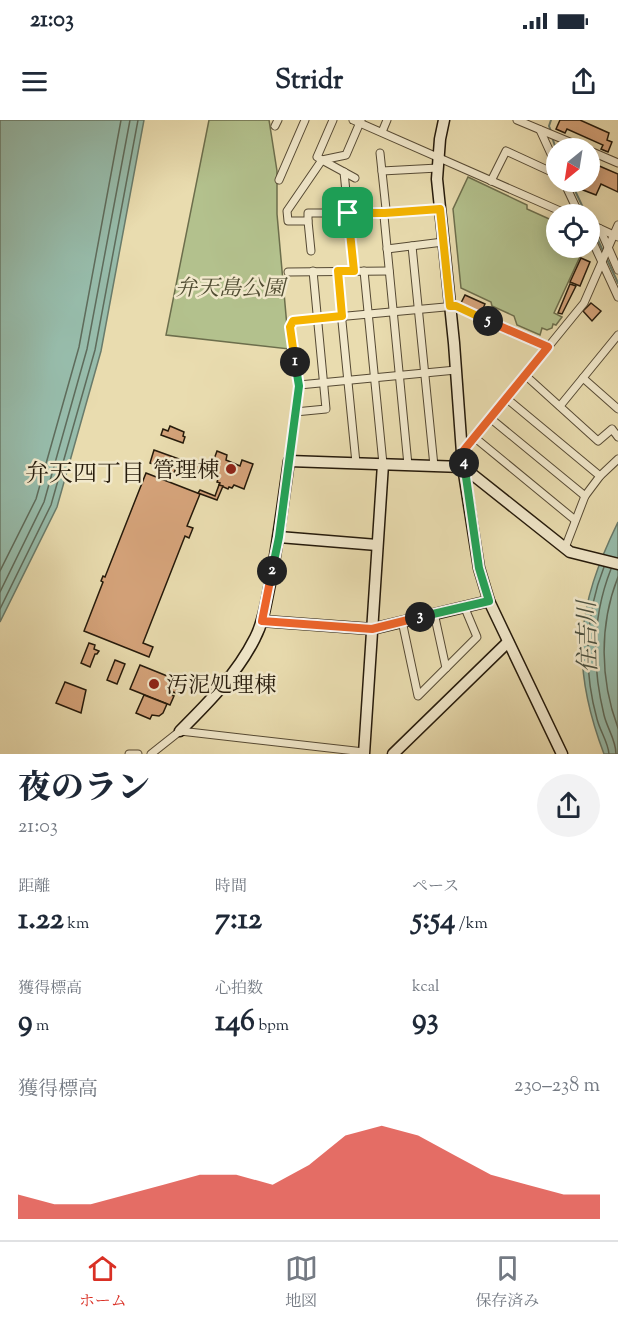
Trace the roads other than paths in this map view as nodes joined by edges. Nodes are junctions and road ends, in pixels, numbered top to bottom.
1 (305, 120) edge
2 (333, 120) edge
3 (387, 120) edge
4 (444, 120) edge
5 (517, 120) edge
6 (358, 121) edge
7 (544, 131) junction
8 (382, 132) junction
9 (546, 138) edge
10 (559, 138) edge
11 (380, 153) dead end
12 (600, 155) edge
13 (322, 160) junction
14 (438, 162) junction
15 (618, 163) edge
16 (546, 169) edge
17 (382, 171) junction
18 (344, 172) junction
19 (355, 178) dead end
20 (279, 180) dead end
21 (491, 181) junction
22 (546, 205) edge
23 (440, 209) junction
24 (348, 213) junction
25 (385, 213) junction
26 (308, 221) junction
27 (618, 225) edge
28 (600, 229) edge
29 (616, 236) edge
30 (600, 241) edge
31 (443, 242) junction
32 (412, 246) junction
33 (387, 249) junction
34 (600, 249) edge
35 (311, 250) dead end
36 (605, 255) junction
37 (618, 270) edge
38 (338, 271) junction
39 (354, 271) junction
40 (363, 271) junction
41 (389, 271) junction
42 (288, 272) dead end
43 (313, 272) junction
44 (618, 297) edge
45 (450, 306) junction
46 (418, 309) junction
47 (393, 311) junction
48 (368, 314) junction
49 (342, 316) junction
50 (317, 319) junction
51 (618, 334) edge
52 (548, 347) junction
53 (456, 370) junction
54 (424, 373) junction
55 (399, 375) junction
56 (525, 375) junction
57 (374, 378) junction
58 (583, 378) junction
59 (349, 380) junction
60 (323, 382) junction
61 (299, 385) junction
62 (506, 398) junction
63 (560, 406) junction
64 (617, 406) edge
65 (295, 412) junction
66 (490, 418) junction
67 (474, 437) junction
68 (618, 437) edge
69 (464, 450) junction
70 (618, 459) edge
71 (288, 461) junction
72 (356, 463) junction
73 (383, 464) junction
74 (408, 465) junction
75 (434, 466) junction
76 (464, 467) junction
77 (600, 476) junction
78 (585, 496) junction
79 (575, 520) junction
80 (279, 537) junction
81 (377, 545) junction
82 (568, 550) junction
83 (618, 564) edge
84 (489, 601) junction
85 (464, 606) junction
86 (434, 613) junction
87 (262, 621) junction
88 (402, 621) junction
89 (372, 629) junction
90 (508, 642) junction
91 (446, 668) junction
92 (180, 731) junction
93 (364, 753) edge
94 (129, 754) edge
95 (138, 754) edge
96 (151, 754) edge
97 (393, 754) edge
98 (562, 754) edge

1 - 20 street
2 - 13 street
3 - 8 street
4 - 14 street
5 - 7 street
6 - 8 street
6 - 13 street
7 - 9 street
7 - 10 street
8 - 14 street
11 - 17 street
12 - 15 street
13 - 18 street
13 - 26 street
14 - 17 street
14 - 21 street
14 - 23 street
16 - 21 street
17 - 25 street
18 - 19 street
18 - 24 street
21 - 22 street
23 - 25 street
23 - 31 street
24 - 25 street
24 - 26 street
24 - 39 street
25 - 33 street
26 - 35 street
27 - 29 street
28 - 29 street
29 - 36 street
30 - 36 street
31 - 32 street
31 - 45 street
32 - 33 street
32 - 46 street
33 - 41 street
34 - 36 street
36 - 37 street
36 - 44 street
36 - 52 street
38 - 39 street
38 - 43 street
38 - 49 street
39 - 40 street
40 - 41 street
40 - 48 street
41 - 47 street
42 - 43 street
43 - 50 street
45 - 46 street
45 - 52 street
45 - 53 street
46 - 47 street
46 - 54 street
47 - 48 street
47 - 55 street
48 - 49 street
48 - 57 street
49 - 50 street
49 - 59 street
50 - 60 street
50 - 61 street
51 - 58 street
52 - 56 street
53 - 54 street
53 - 69 street
54 - 55 street
54 - 75 street
55 - 57 street
55 - 74 street
56 - 62 street
56 - 63 street
57 - 59 street
57 - 73 street
58 - 63 street
58 - 64 street
59 - 60 street
59 - 72 street
60 - 61 street
60 - 65 street
61 - 65 street
62 - 66 street
62 - 77 street
63 - 68 street
65 - 71 street
66 - 67 street
66 - 78 street
67 - 69 street
67 - 79 street
69 - 76 street
70 - 77 street
71 - 72 street
71 - 80 street
72 - 73 street
73 - 74 street
73 - 81 street
74 - 75 street
75 - 76 street
76 - 82 street
76 - 84 street
77 - 78 street
78 - 79 street
79 - 82 street
80 - 81 street
80 - 87 street
81 - 89 street
82 - 83 street
84 - 85 street
84 - 90 street
85 - 86 street
85 - 91 street
86 - 88 street
86 - 91 street
87 - 89 street
87 - 92 street
88 - 89 street
88 - 91 street
89 - 93 street
90 - 97 street
90 - 98 street
92 - 93 street
92 - 96 street
94 - 95 street

